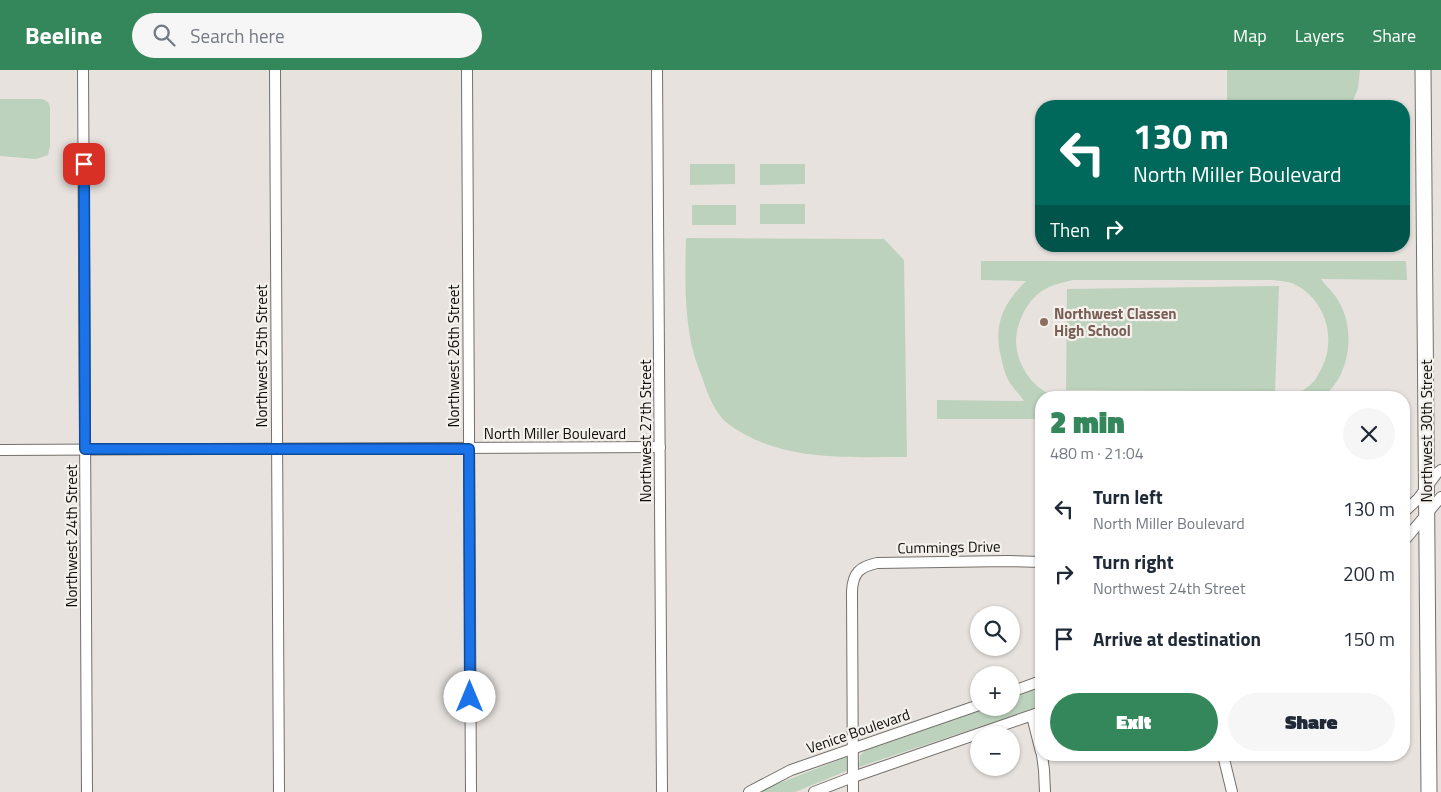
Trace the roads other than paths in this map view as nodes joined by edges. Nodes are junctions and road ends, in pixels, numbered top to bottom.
1 (83, 70) edge
2 (275, 70) edge
3 (467, 70) edge
4 (658, 70) edge
5 (1423, 70) edge
6 (660, 447) junction
7 (85, 449) junction
8 (469, 449) junction
9 (0, 450) edge
10 (276, 450) junction
11 (1441, 470) edge
12 (1426, 487) junction
13 (1441, 498) edge
14 (1410, 506) edge
15 (1426, 514) junction
16 (1410, 534) edge
17 (1035, 562) edge
18 (1035, 683) edge
19 (1020, 689) edge
20 (970, 708) edge
21 (1035, 715) edge
22 (853, 748) junction
23 (1043, 761) edge
24 (1224, 761) edge
25 (853, 777) junction
26 (87, 792) edge
27 (279, 792) edge
28 (470, 792) edge
29 (662, 792) edge
30 (749, 792) edge
31 (814, 792) edge
32 (853, 792) edge
33 (1045, 792) edge
34 (1232, 792) edge
35 (1429, 792) edge

1 - 7 street, Northwest 24th Street
2 - 10 street, Northwest 25th Street
3 - 8 street, Northwest 26th Street
4 - 6 street, Northwest 27th Street
5 - 12 street, Northwest 30th Street
6 - 8 street, North Miller Boulevard
6 - 29 street, Northwest 27th Street
7 - 9 street, North Miller Boulevard
7 - 10 street, North Miller Boulevard
7 - 26 street, Northwest 24th Street
8 - 10 street, North Miller Boulevard
8 - 28 street, Northwest 26th Street
10 - 27 street, Northwest 25th Street
11 - 12 street
12 - 14 street
12 - 15 street, Northwest 30th Street
13 - 15 street
15 - 16 street
15 - 35 street, Northwest 30th Street
17 - 22 street, Cummings Drive
18 - 19 street
20 - 22 street, Venice Boulevard
21 - 25 street
22 - 25 street
22 - 30 street, Venice Boulevard
23 - 33 street
24 - 34 street
25 - 31 street
25 - 32 street

